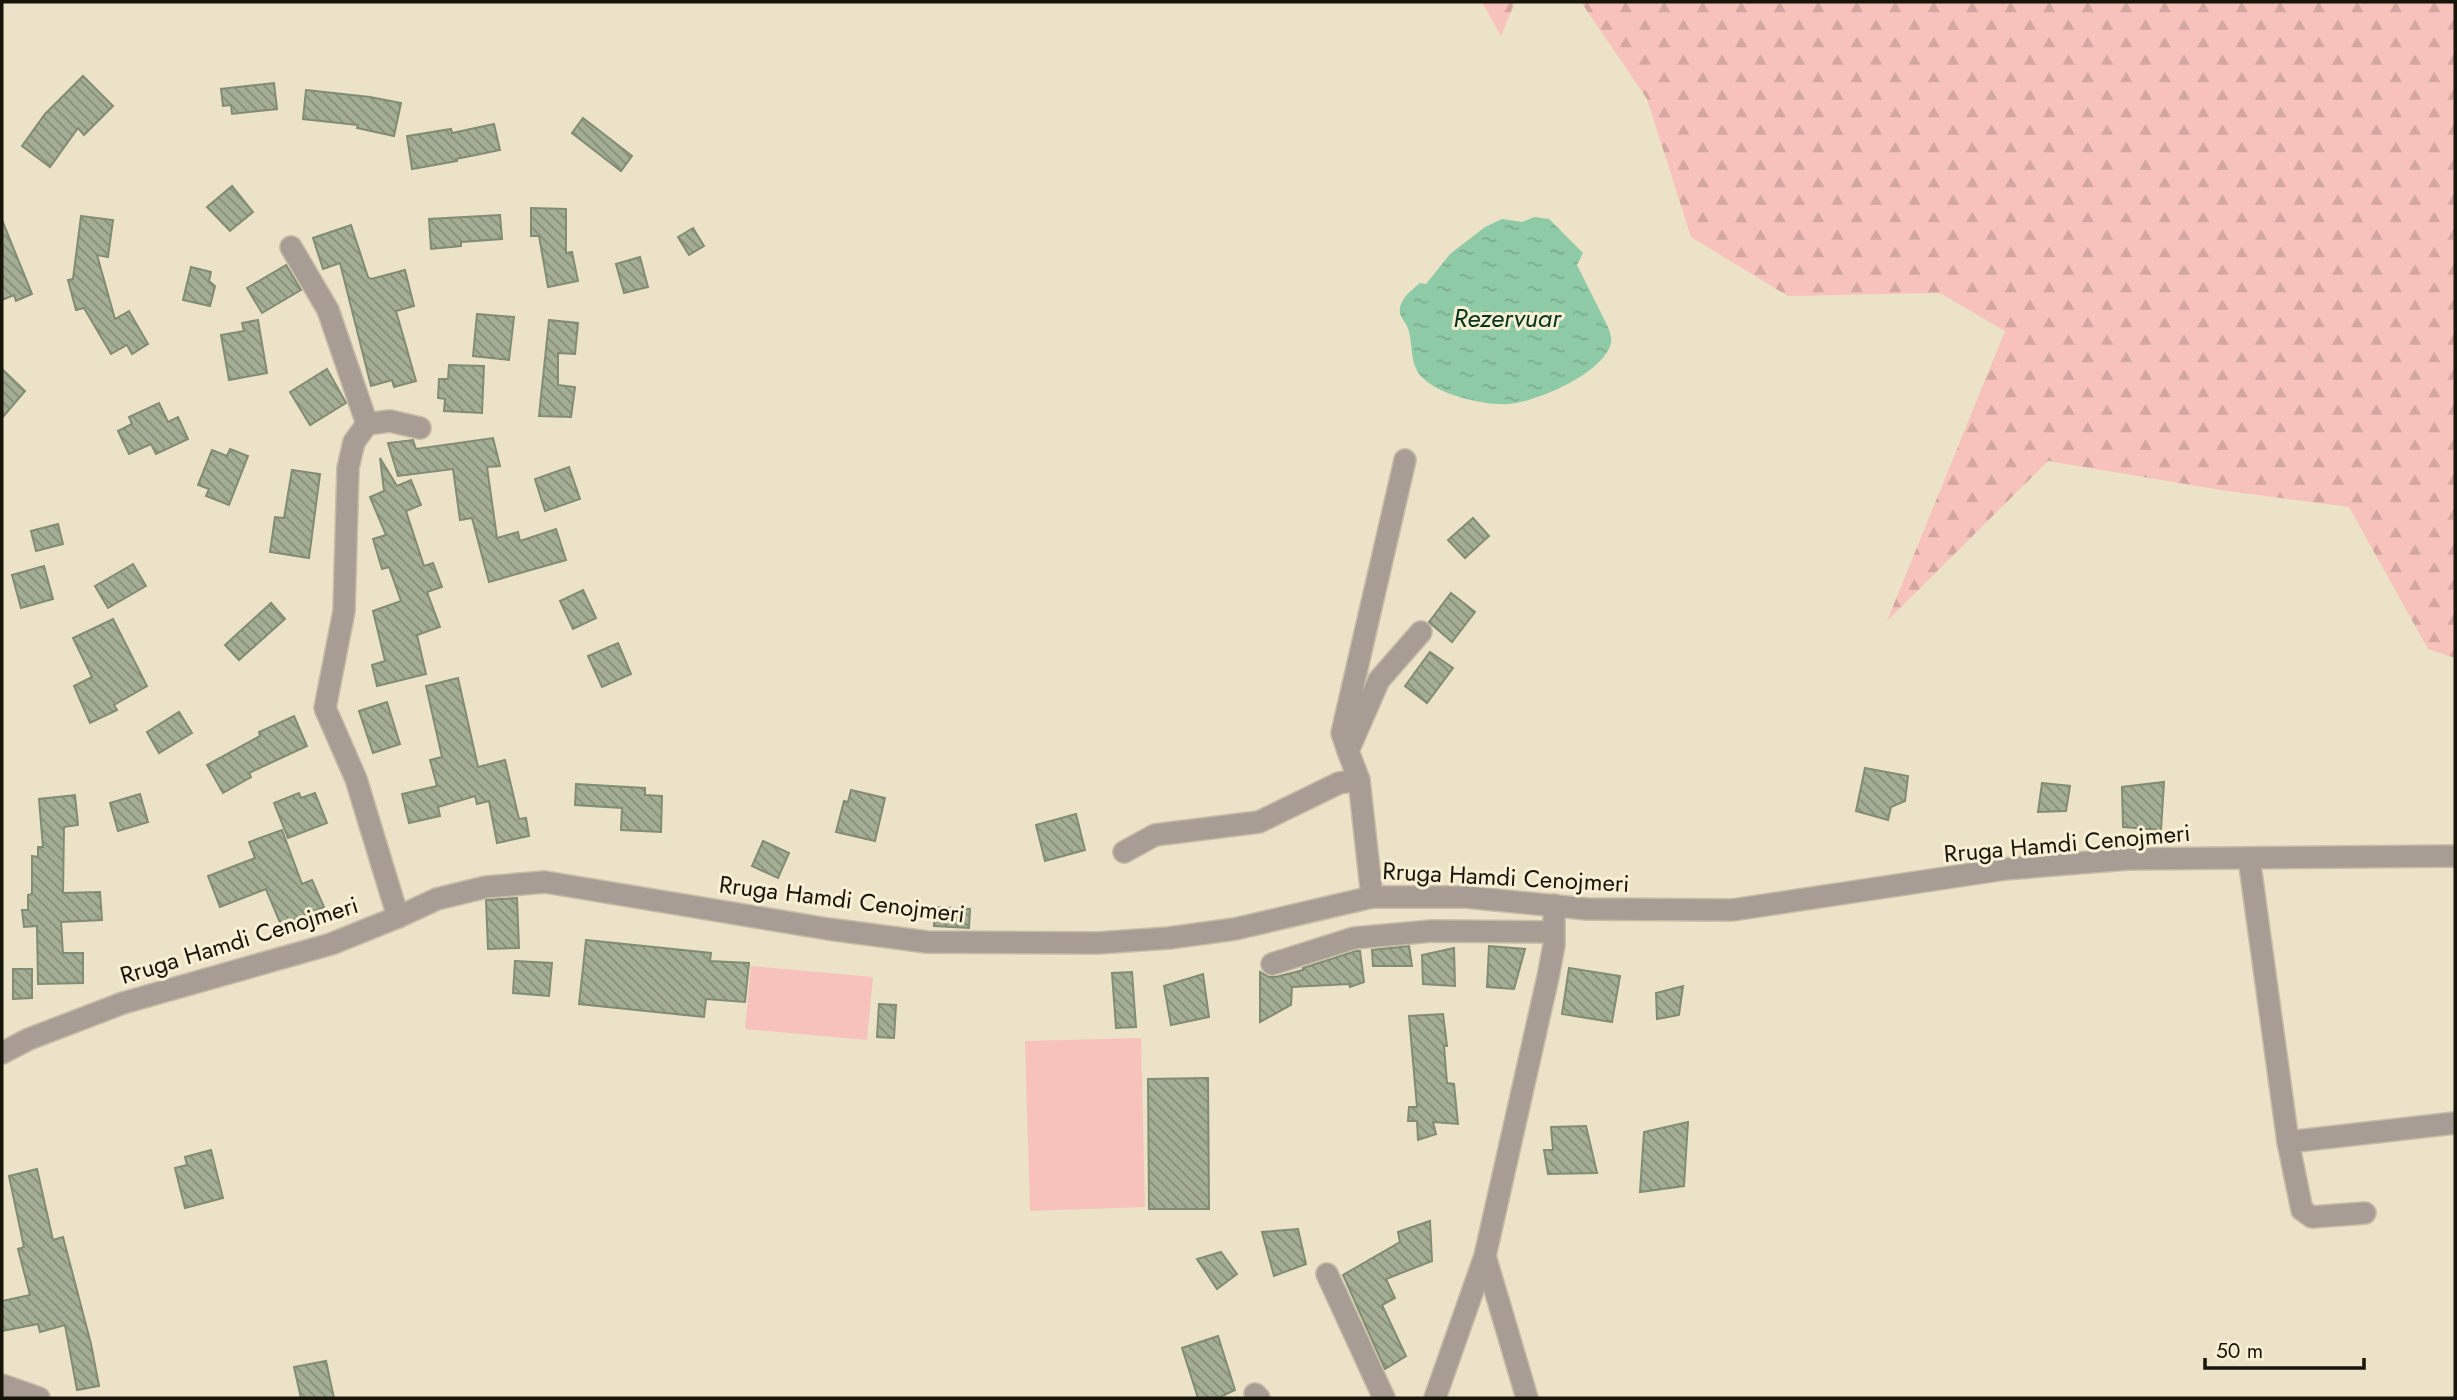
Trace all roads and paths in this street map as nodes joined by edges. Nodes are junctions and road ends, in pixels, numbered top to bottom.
1 (291, 247) dead end
2 (367, 424) junction
3 (420, 428) dead end
4 (1405, 460) dead end
5 (1421, 632) dead end
6 (1348, 751) junction
7 (1359, 780) junction
8 (1124, 852) dead end
9 (2455, 856) edge
10 (2249, 858) junction
11 (1372, 897) junction
12 (1554, 905) junction
13 (398, 918) junction
14 (1553, 932) junction
15 (1272, 964) dead end
16 (2, 1054) edge
17 (2455, 1124) edge
18 (2288, 1142) junction
19 (2365, 1213) dead end
20 (1485, 1256) junction
21 (1327, 1274) dead end
22 (2, 1385) edge
23 (39, 1398) edge
24 (1384, 1398) edge
25 (1435, 1398) edge
26 (1527, 1398) edge

1 - 2 street
2 - 3 street
2 - 13 street
4 - 6 street
5 - 6 street
6 - 7 street
7 - 8 street
7 - 11 street
9 - 10 street, Rruga Hamdi Cenojmeri
10 - 12 street, Rruga Hamdi Cenojmeri
10 - 18 street
11 - 12 street, Rruga Hamdi Cenojmeri
11 - 13 street, Rruga Hamdi Cenojmeri
12 - 14 street
13 - 16 street, Rruga Hamdi Cenojmeri
14 - 15 street
14 - 20 street
17 - 18 street
18 - 19 street
20 - 25 street
20 - 26 street
21 - 24 street
22 - 23 street

